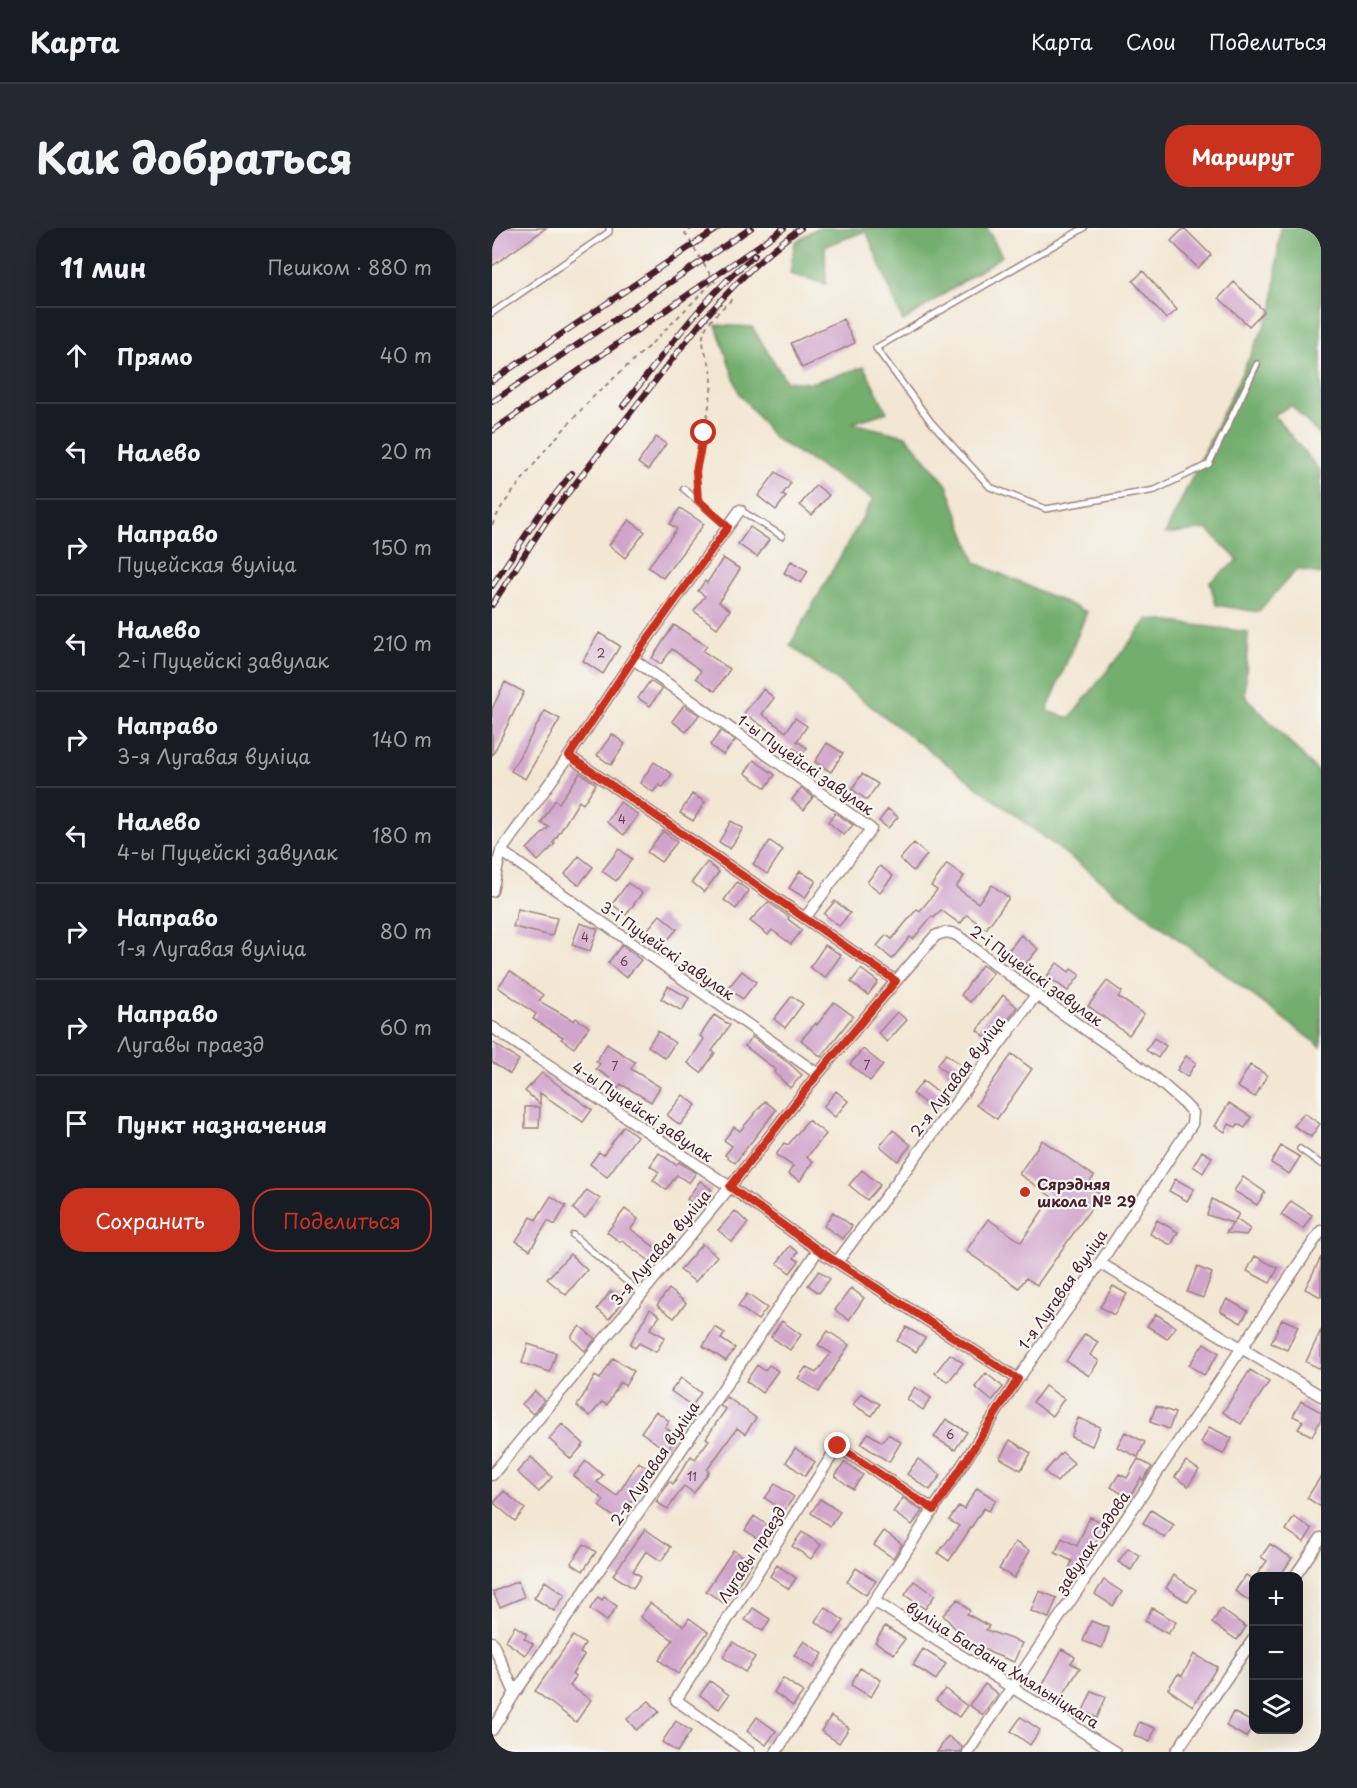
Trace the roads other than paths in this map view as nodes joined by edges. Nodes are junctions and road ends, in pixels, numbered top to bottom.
1 (609, 228) edge
2 (1084, 228) edge
3 (492, 313) edge
4 (1257, 364) dead end
5 (684, 489) dead end
6 (740, 510) joint
7 (728, 527) junction
8 (782, 536) dead end
9 (633, 659) junction
10 (569, 756) junction
11 (501, 851) junction
12 (492, 891) edge
13 (805, 918) junction
14 (896, 981) junction
15 (1036, 995) junction
16 (492, 1027) edge
17 (818, 1074) junction
18 (1193, 1113) joint
19 (1300, 1149) dead end
20 (1321, 1164) edge
21 (730, 1187) junction
22 (1321, 1230) edge
23 (573, 1235) dead end
24 (818, 1250) junction
25 (837, 1262) junction
26 (1100, 1263) junction
27 (641, 1294) junction
28 (1241, 1348) junction
29 (1018, 1379) junction
30 (1321, 1396) edge
31 (492, 1475) edge
32 (934, 1510) junction
33 (1321, 1538) edge
34 (1298, 1572) edge
35 (874, 1601) junction
36 (492, 1642) edge
37 (1249, 1645) edge
38 (1011, 1686) junction
39 (515, 1693) junction
40 (492, 1730) edge
41 (749, 1752) edge
42 (776, 1752) edge
43 (968, 1752) edge
44 (1115, 1752) edge
45 (1176, 1752) edge

1 - 3 lane
2 - 4 lane
5 - 7 lane
6 - 7 street
6 - 8 lane
7 - 9 street
9 - 10 street
9 - 13 street, 1-ы Пуцейскі завулак
10 - 11 street
10 - 13 street
11 - 12 street
11 - 17 street, 3-і Пуцейскі завулак
13 - 14 street
14 - 15 street, 2-і Пуцейскі завулак
14 - 17 street, 3-я Лугавая вуліца
15 - 18 street, 2-і Пуцейскі завулак
15 - 25 street, 2-я Лугавая вуліца
16 - 21 street, 4-ы Пуцейскі завулак
17 - 21 street, 3-я Лугавая вуліца
18 - 26 street, 1-я Лугавая вуліца
19 - 20 lane
21 - 24 street, 4-ы Пуцейскі завулак
21 - 27 street, 3-я Лугавая вуліца
22 - 28 street, завулак Сядова
23 - 27 lane
24 - 25 street, 4-ы Пуцейскі завулак
24 - 39 street, 2-я Лугавая вуліца
25 - 29 street, 4-ы Пуцейскі завулак
26 - 28 street
26 - 29 street, 1-я Лугавая вуліца
27 - 31 street, 3-я Лугавая вуліца
28 - 30 street
28 - 38 street, завулак Сядова
29 - 32 street, 1-я Лугавая вуліца
32 - 35 street, 1-я Лугавая вуліца
32 - 41 street, Лугавы праезд
33 - 34 street
35 - 38 street, вуліца Багдана Хмяльніцкага
35 - 42 street, 1-я Лугавая вуліца
36 - 39 street
37 - 45 street
38 - 43 street, завулак Сядова
38 - 44 street, вуліца Багдана Хмяльніцкага
39 - 40 street, 2-я Лугавая вуліца

